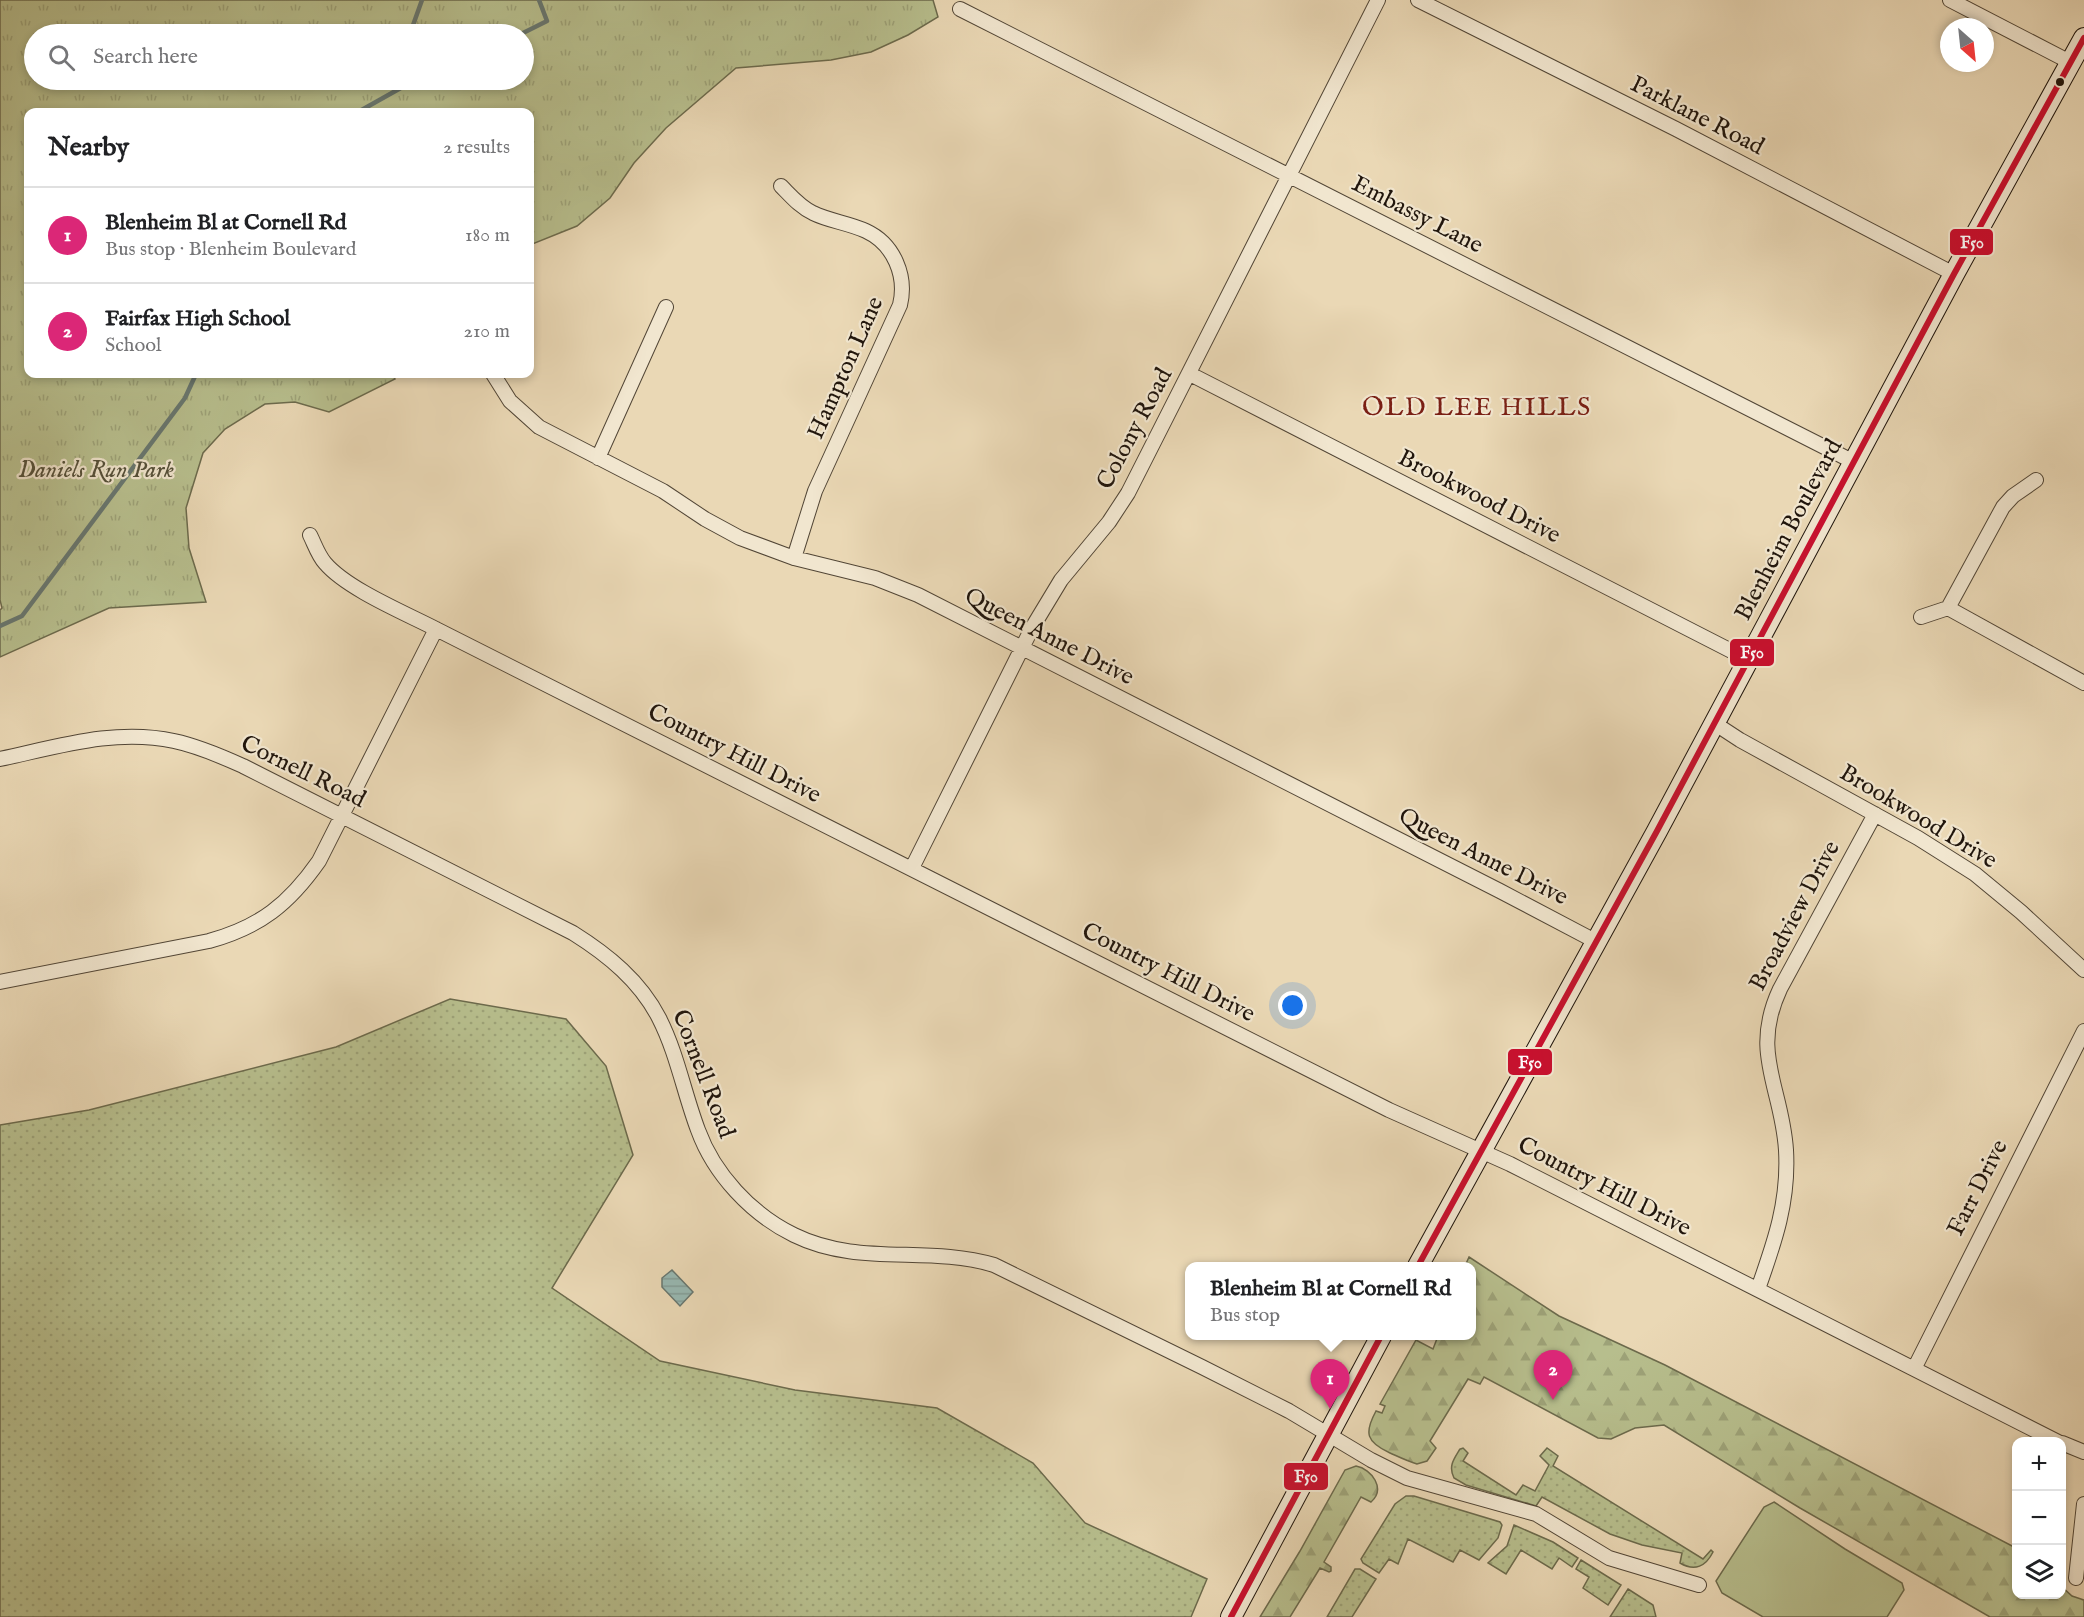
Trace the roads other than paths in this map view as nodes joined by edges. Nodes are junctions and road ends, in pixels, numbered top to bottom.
1 (1378, 0) edge
2 (1418, 0) edge
3 (1950, 0) edge
4 (960, 9) dead end
5 (2084, 38) edge
6 (2070, 62) junction
7 (1290, 176) junction
8 (781, 186) dead end
9 (1954, 274) junction
10 (666, 307) dead end
11 (1190, 374) junction
12 (496, 378) edge
13 (598, 458) junction
14 (1854, 462) junction
15 (2036, 480) dead end
16 (310, 535) dead end
17 (794, 558) junction
18 (1947, 608) junction
19 (1921, 617) dead end
20 (436, 629) junction
21 (1023, 649) junction
22 (1749, 660) junction
23 (2084, 683) edge
24 (1714, 723) junction
25 (0, 759) edge
26 (1875, 814) junction
27 (343, 816) junction
28 (912, 868) junction
29 (1595, 941) junction
30 (2084, 970) edge
31 (0, 982) edge
32 (2084, 1031) edge
33 (1482, 1152) junction
34 (1420, 1262) edge
35 (1758, 1289) junction
36 (1378, 1340) edge
37 (1914, 1367) junction
38 (1328, 1434) junction
39 (2050, 1437) edge
40 (2066, 1444) edge
41 (2084, 1452) edge
42 (2084, 1504) edge
43 (2076, 1578) dead end
44 (1699, 1585) dead end
45 (1231, 1617) edge

1 - 7 street, Colony Road
2 - 9 street, Parklane Road
3 - 6 street
4 - 7 street, Embassy Lane
5 - 6 main road, Blenheim Boulevard
6 - 9 main road, Blenheim Boulevard
7 - 11 street, Colony Road
7 - 14 street, Embassy Lane
8 - 17 street, Hampton Lane
9 - 14 main road, Blenheim Boulevard
10 - 13 street
11 - 21 street, Colony Road
11 - 22 street, Brookwood Drive
12 - 13 street, Queen Anne Drive
13 - 17 street, Queen Anne Drive
14 - 22 main road, Blenheim Boulevard
15 - 18 street
16 - 20 street, Country Hill Drive
17 - 21 street, Queen Anne Drive
18 - 19 street
18 - 23 street
20 - 27 street
20 - 28 street, Country Hill Drive
21 - 28 street, Colony Road
21 - 29 street, Queen Anne Drive
22 - 24 main road, Blenheim Boulevard
24 - 26 street, Brookwood Drive
24 - 29 main road, Blenheim Boulevard
25 - 27 street, Cornell Road
26 - 30 street, Brookwood Drive
26 - 35 street, Broadview Drive
27 - 31 street
27 - 38 street, Cornell Road
28 - 33 street, Country Hill Drive
29 - 33 main road, Blenheim Boulevard
32 - 37 street, Farr Drive
33 - 34 main road, Blenheim Boulevard
33 - 35 street, Country Hill Drive
35 - 37 street, Country Hill Drive
36 - 38 main road
37 - 39 street, Country Hill Drive
38 - 44 street, Cornell Road
38 - 45 main road
40 - 41 street, Country Hill Drive
42 - 43 street

